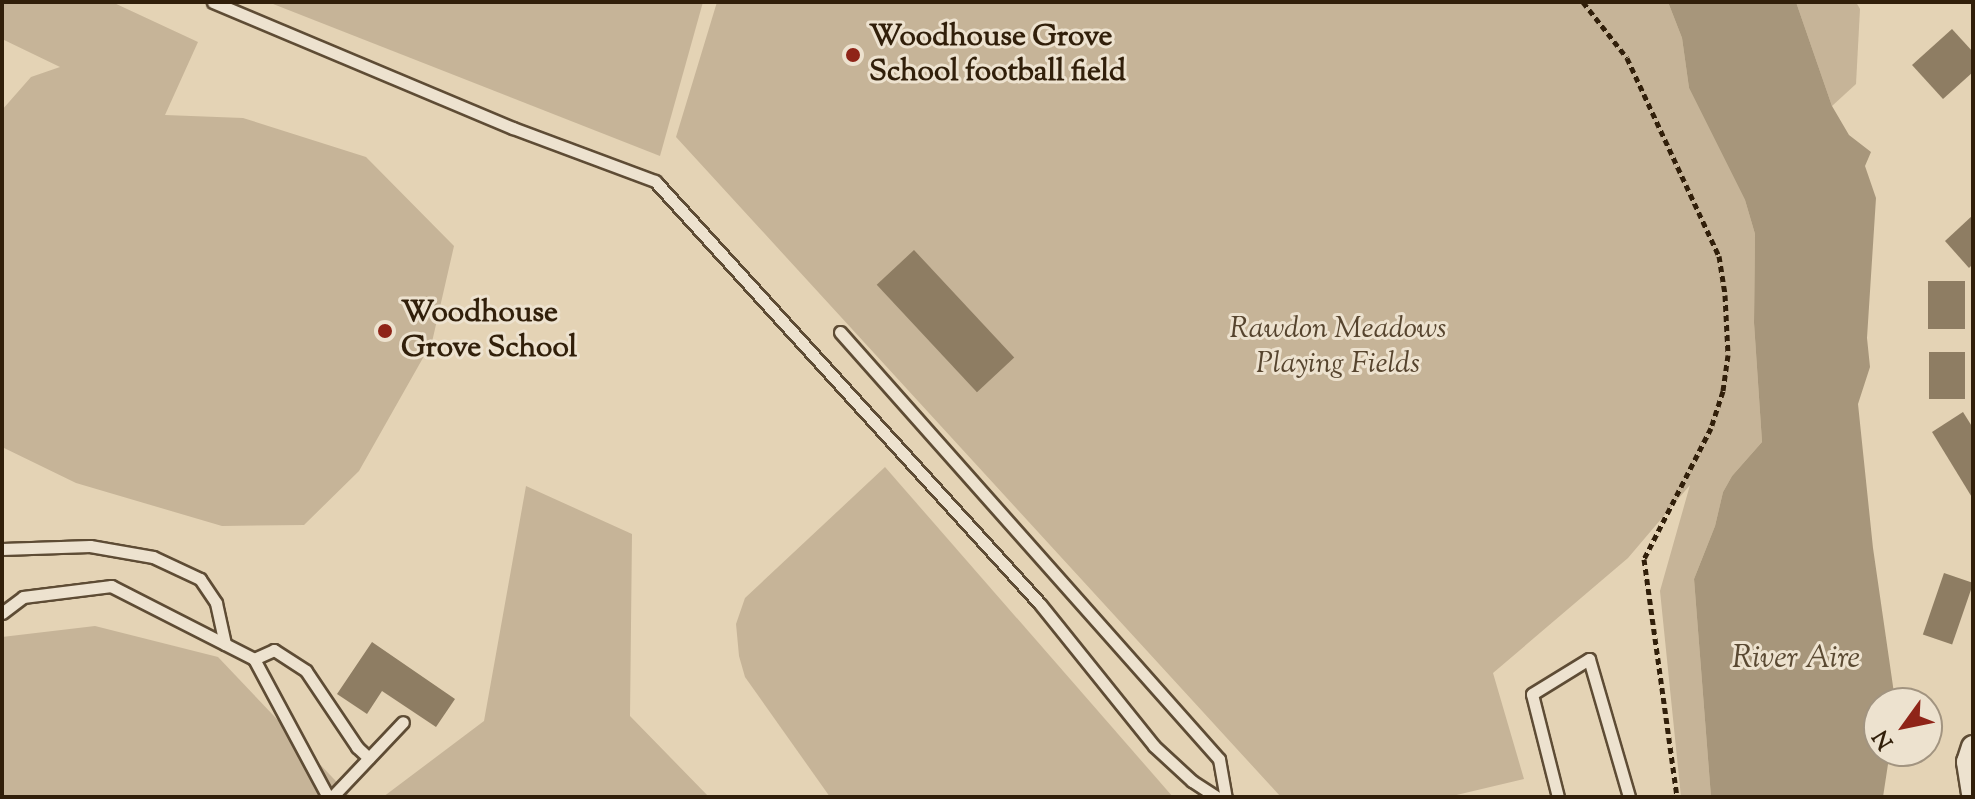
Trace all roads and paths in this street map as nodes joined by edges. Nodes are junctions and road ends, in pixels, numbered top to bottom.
1 (213, 2) edge
2 (1583, 2) edge
3 (840, 332) dead end
4 (2, 549) edge
5 (2, 613) edge
6 (225, 644) junction
7 (254, 659) junction
8 (403, 722) dead end
9 (1973, 747) edge
10 (369, 758) junction
11 (1973, 793) edge
12 (330, 797) edge
13 (1217, 797) edge
14 (1226, 797) edge
15 (1558, 797) edge
16 (1629, 797) edge
17 (1677, 797) edge

1 - 13 lane
2 - 17 path
3 - 14 lane
4 - 6 lane
5 - 6 lane
6 - 7 lane
7 - 10 lane
7 - 12 lane
8 - 10 lane
9 - 11 street
10 - 12 lane
15 - 16 lane

